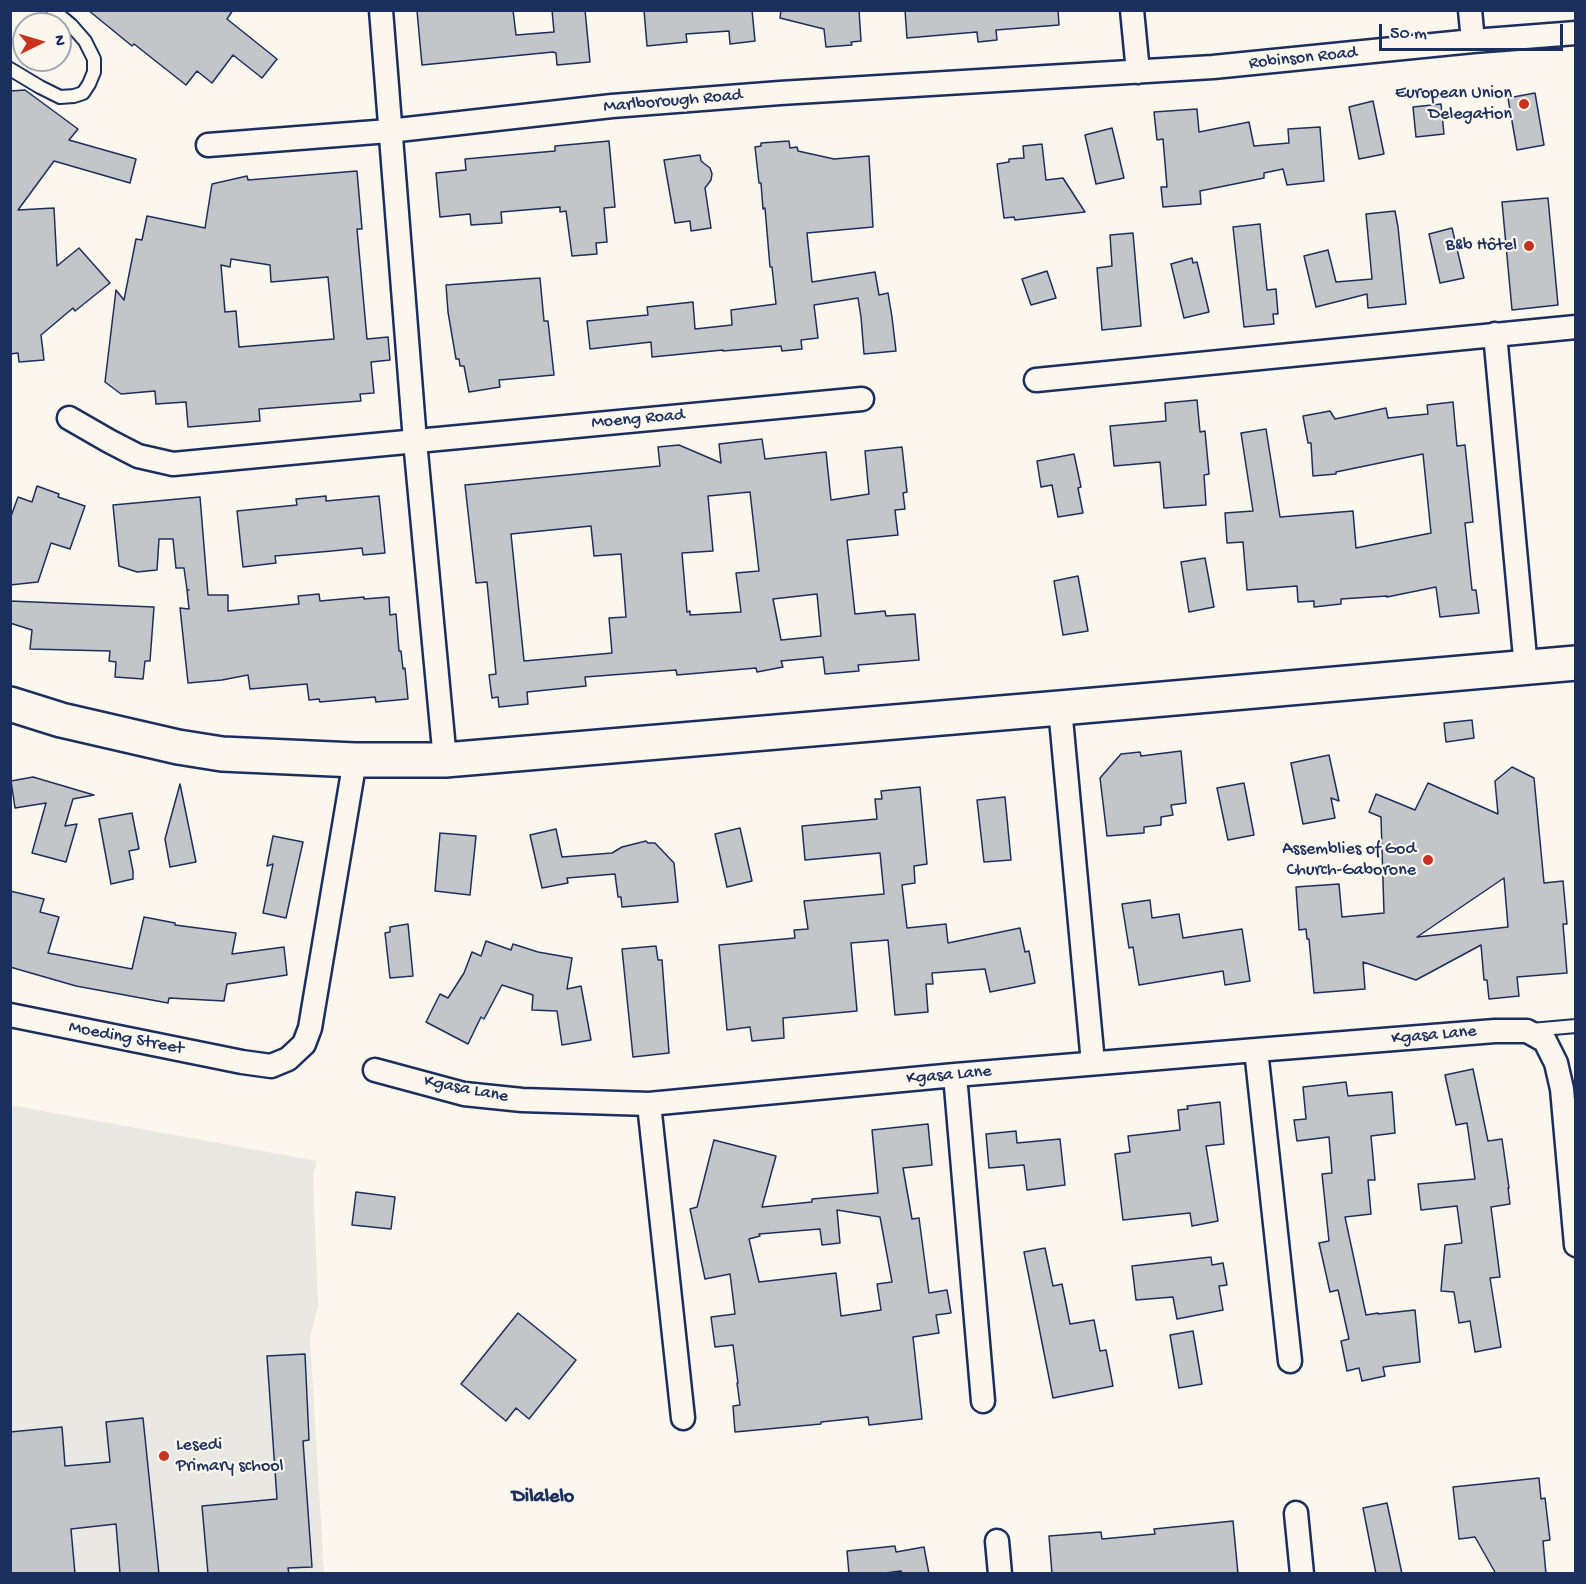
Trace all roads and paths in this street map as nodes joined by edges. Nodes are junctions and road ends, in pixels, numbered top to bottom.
1 (53, 10) edge
2 (381, 10) edge
3 (1132, 10) edge
4 (1470, 10) edge
5 (1575, 33) edge
6 (1473, 41) junction
7 (10, 69) edge
8 (1138, 72) junction
9 (389, 131) junction
10 (208, 145) dead end
11 (1575, 327) edge
12 (1495, 334) junction
13 (1036, 380) dead end
14 (862, 399) dead end
15 (69, 418) dead end
16 (415, 441) junction
17 (1575, 663) edge
18 (1526, 668) junction
19 (10, 704) edge
20 (1060, 708) junction
21 (355, 760) junction
22 (445, 760) junction
23 (10, 1015) edge
24 (1575, 1026) edge
25 (1527, 1031) junction
26 (1256, 1050) junction
27 (1093, 1063) junction
28 (375, 1070) dead end
29 (955, 1075) junction
30 (648, 1104) junction
31 (1572, 1167) edge
32 (1575, 1245) edge
33 (1290, 1361) dead end
34 (983, 1401) dead end
35 (683, 1418) dead end
36 (1296, 1513) dead end
37 (997, 1541) dead end
38 (1000, 1574) edge
39 (1302, 1574) edge

1 - 7 lane
2 - 9 street
3 - 8 street
4 - 6 street
5 - 6 street, Robinson Road
6 - 8 street, Robinson Road
8 - 9 street, Marlborough Road
9 - 10 street, Marlborough Road
9 - 16 street
11 - 12 street
12 - 13 street
12 - 18 street
14 - 16 street, Moeng Road
15 - 16 street, Moeng Road
16 - 22 street
17 - 18 street
18 - 20 street
19 - 21 street
20 - 22 street
20 - 27 street
21 - 22 street
21 - 23 street, Moeding Street
24 - 25 lane
25 - 26 street, Kgasa Lane
25 - 31 street
26 - 27 street, Kgasa Lane
26 - 33 street
27 - 29 street, Kgasa Lane
28 - 30 street, Kgasa Lane
29 - 30 street, Kgasa Lane
29 - 34 street
30 - 35 street
31 - 32 street
36 - 39 street
37 - 38 street

